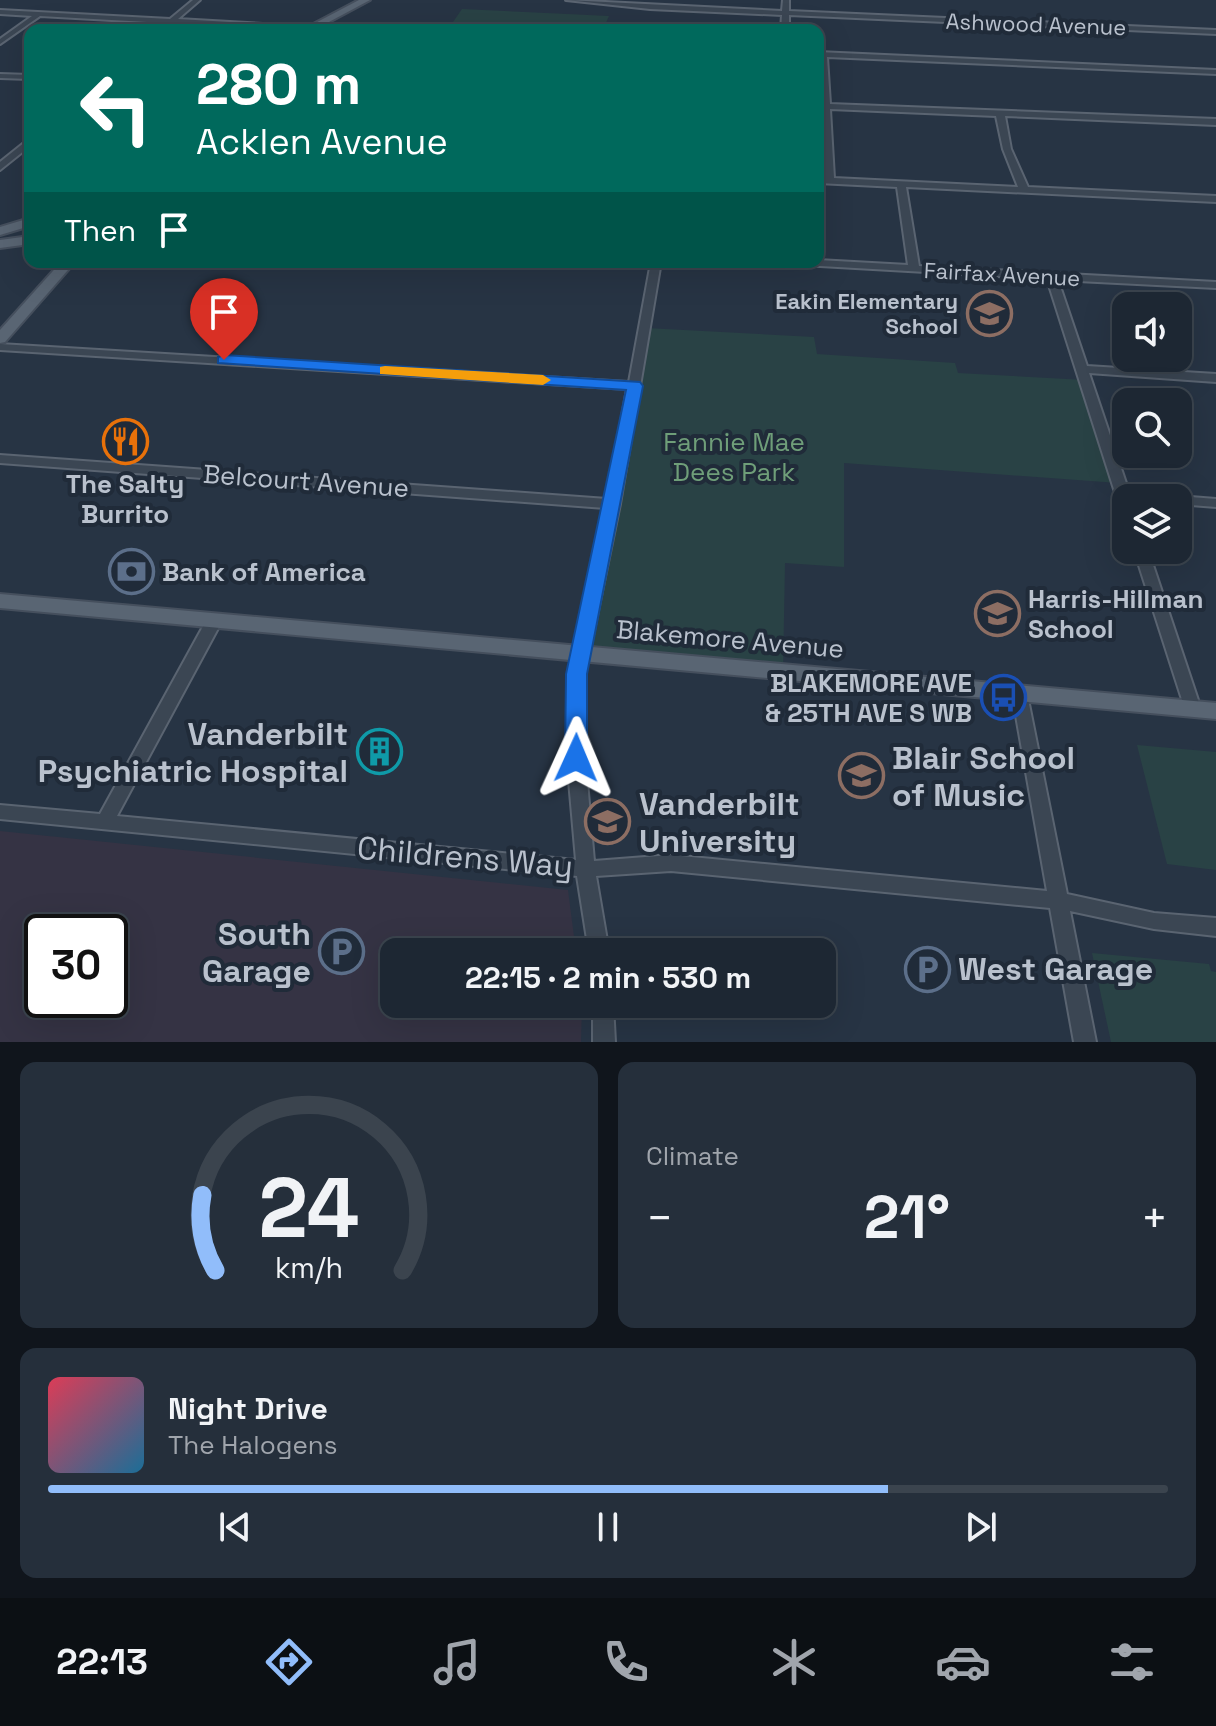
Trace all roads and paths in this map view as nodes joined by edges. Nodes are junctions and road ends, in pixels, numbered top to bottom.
1 (197, 0) edge
2 (366, 0) edge
3 (569, 0) edge
4 (786, 0) edge
5 (0, 12) edge
6 (786, 13) junction
7 (39, 14) junction
8 (173, 20) junction
9 (25, 24) edge
10 (168, 24) edge
11 (233, 24) edge
12 (319, 24) edge
13 (785, 24) edge
14 (24, 25) edge
15 (1216, 32) edge
16 (0, 42) edge
17 (824, 54) edge
18 (1216, 72) edge
19 (0, 76) edge
20 (24, 77) edge
21 (824, 89) edge
22 (826, 106) junction
23 (1000, 113) junction
24 (1216, 122) edge
25 (24, 145) edge
26 (824, 155) edge
27 (5, 158) edge
28 (0, 167) edge
29 (824, 180) edge
30 (901, 184) junction
31 (1024, 190) junction
32 (1216, 199) edge
33 (24, 226) edge
34 (1, 240) edge
35 (24, 242) edge
36 (824, 264) edge
37 (63, 268) edge
38 (655, 268) edge
39 (914, 269) junction
40 (1052, 277) junction
41 (1216, 285) edge
42 (0, 339) edge
43 (0, 347) edge
44 (1081, 369) junction
45 (1216, 378) edge
46 (635, 386) junction
47 (0, 459) edge
48 (1119, 484) edge
49 (1192, 501) edge
50 (1216, 503) edge
51 (613, 504) junction
52 (1146, 564) edge
53 (0, 601) edge
54 (214, 621) junction
55 (582, 654) junction
56 (1020, 693) junction
57 (1193, 709) junction
58 (1216, 711) edge
59 (0, 812) edge
60 (105, 822) junction
61 (588, 869) junction
62 (1057, 900) junction
63 (1216, 927) edge
64 (596, 938) edge
65 (603, 1018) edge
66 (604, 1042) edge
67 (1085, 1042) edge

1 - 8 street
2 - 12 main road
3 - 6 street, Ashwood Avenue
4 - 6 street
5 - 7 street
6 - 13 street
6 - 15 street, Ashwood Avenue
7 - 8 street
7 - 9 street
8 - 10 street
8 - 11 street
14 - 16 street
17 - 18 street
19 - 20 street
21 - 22 street
22 - 23 street
22 - 26 street
23 - 24 street
23 - 31 street
25 - 27 street
27 - 28 street
29 - 30 street
30 - 31 street
30 - 39 street
31 - 32 street
33 - 34 main road
34 - 35 main road
36 - 39 street, Fairfax Avenue
37 - 42 main road
38 - 46 street
39 - 40 street, Fairfax Avenue
40 - 41 street, Fairfax Avenue
40 - 44 street
43 - 46 street
44 - 45 street
44 - 48 street
46 - 51 street
47 - 51 street, Belcourt Avenue
49 - 50 street
51 - 55 street
52 - 57 street
53 - 54 main road, Blakemore Avenue
54 - 55 main road, Blakemore Avenue
54 - 60 street
55 - 56 main road, Blakemore Avenue
55 - 61 street
56 - 57 main road, Blakemore Avenue
56 - 62 street
57 - 58 main road, Blakemore Avenue
59 - 60 street, Childrens Way
60 - 61 street, Childrens Way
61 - 62 street, Childrens Way
61 - 64 street
62 - 63 street, Childrens Way
62 - 67 street
65 - 66 street

